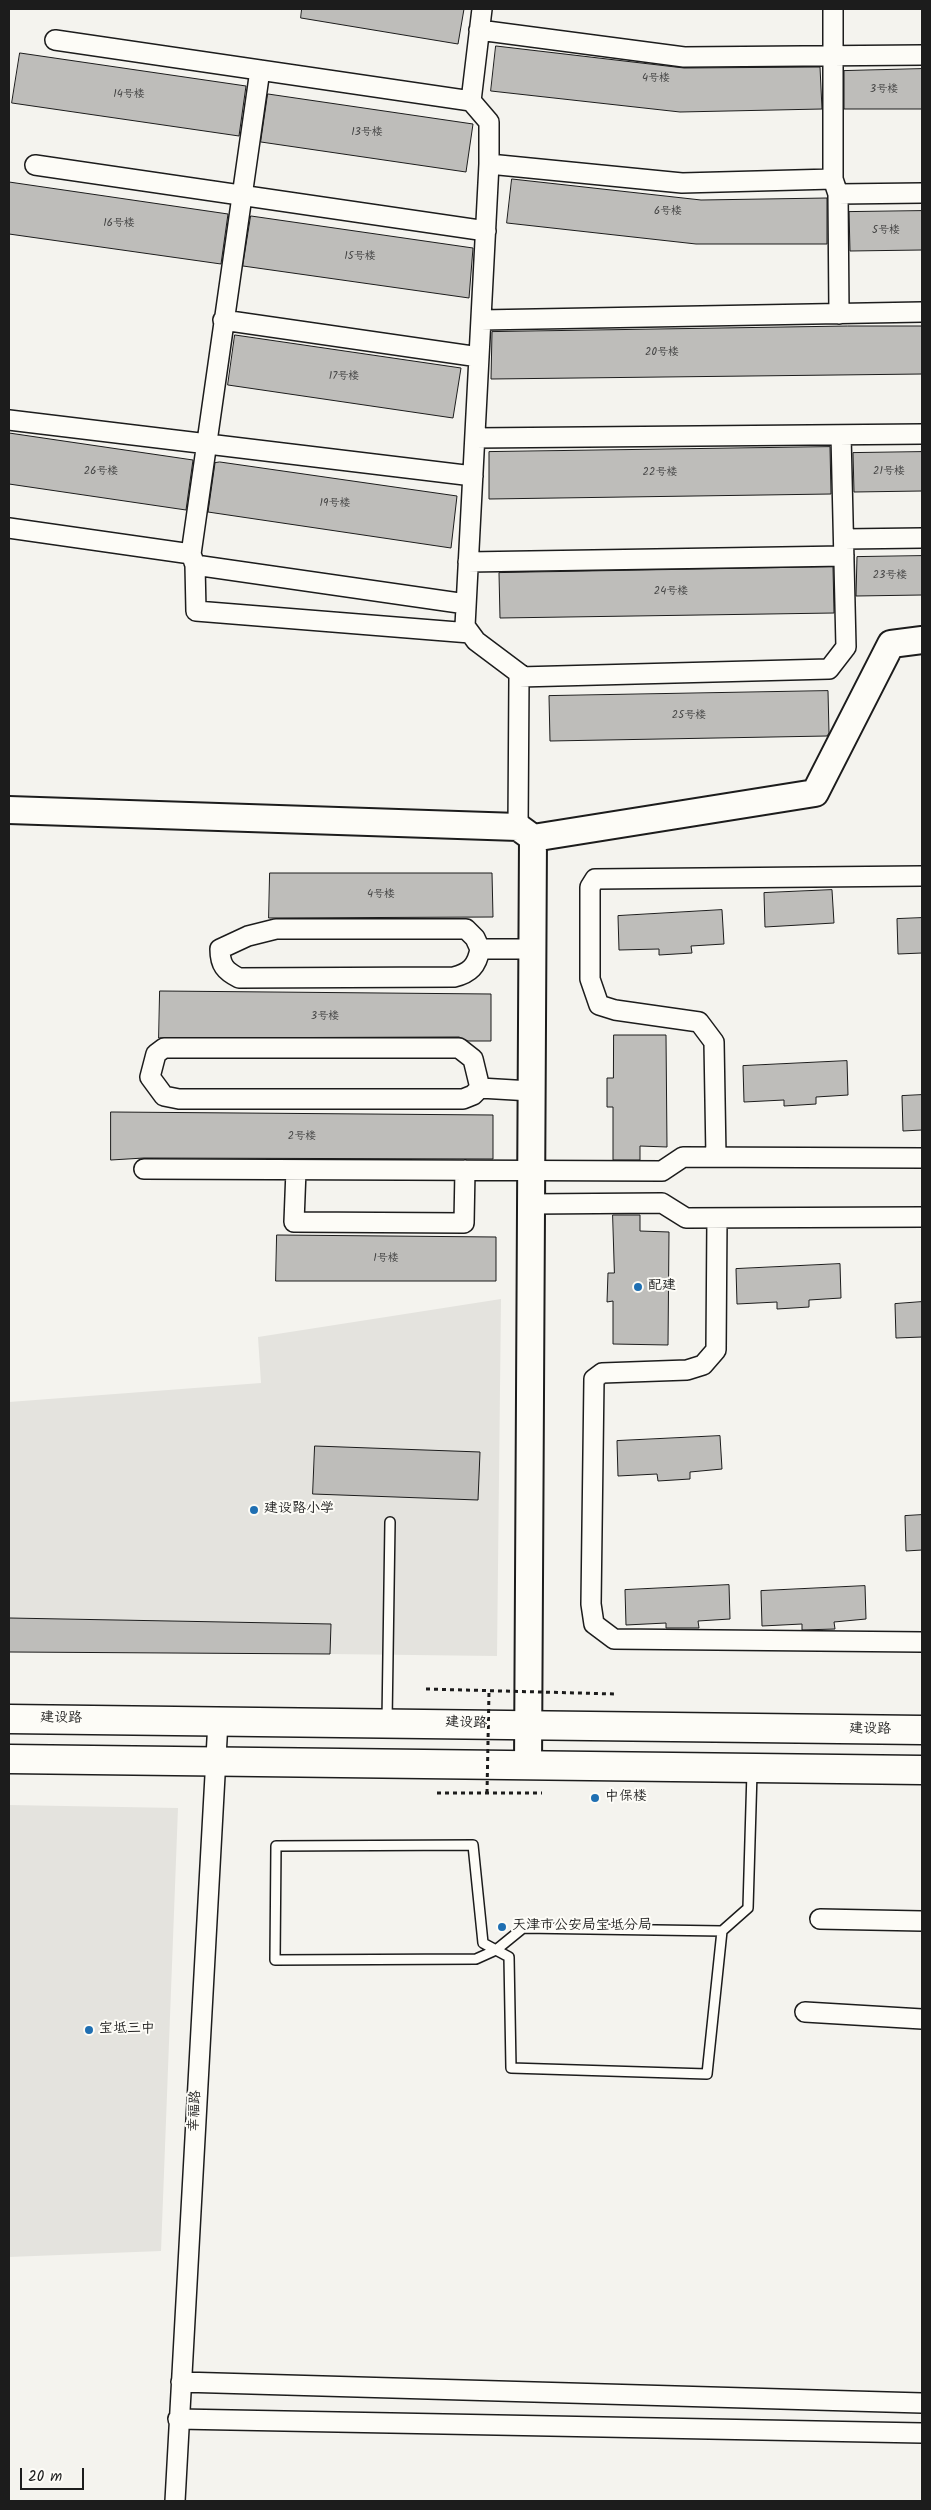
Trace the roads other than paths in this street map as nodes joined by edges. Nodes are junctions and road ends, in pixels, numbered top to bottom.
1 (482, 9) edge
2 (833, 9) edge
3 (479, 30) junction
4 (55, 40) dead end
5 (922, 55) edge
6 (834, 56) junction
7 (260, 70) junction
8 (471, 101) junction
9 (489, 164) junction
10 (35, 165) dead end
11 (836, 187) junction
12 (922, 193) edge
13 (241, 194) junction
14 (486, 230) junction
15 (922, 312) edge
16 (839, 314) junction
17 (223, 320) junction
18 (481, 320) junction
19 (479, 357) junction
20 (9, 420) edge
21 (922, 434) edge
22 (842, 435) junction
23 (475, 438) junction
24 (205, 444) junction
25 (473, 476) junction
26 (9, 528) edge
27 (922, 538) edge
28 (844, 548) junction
29 (193, 560) junction
30 (468, 562) junction
31 (466, 604) junction
32 (470, 632) junction
33 (922, 640) edge
34 (524, 678) junction
35 (9, 810) edge
36 (525, 832) junction
37 (922, 876) edge
38 (480, 949) junction
39 (532, 949) junction
40 (480, 1088) junction
41 (531, 1091) junction
42 (716, 1157) junction
43 (922, 1158) edge
44 (144, 1170) dead end
45 (296, 1170) junction
46 (465, 1170) junction
47 (531, 1170) junction
48 (662, 1172) junction
49 (662, 1203) junction
50 (530, 1204) junction
51 (922, 1217) edge
52 (717, 1218) junction
53 (390, 1522) dead end
54 (922, 1642) edge
55 (9, 1719) edge
56 (218, 1721) junction
57 (387, 1722) junction
58 (528, 1726) junction
59 (922, 1730) edge
60 (9, 1759) edge
61 (216, 1761) junction
62 (528, 1764) junction
63 (752, 1769) junction
64 (922, 1770) edge
65 (820, 1919) dead end
66 (922, 1921) edge
67 (722, 1931) junction
68 (496, 1950) junction
69 (805, 2012) dead end
70 (922, 2019) edge
71 (181, 2382) junction
72 (922, 2403) edge
73 (178, 2419) junction
74 (922, 2433) edge
75 (175, 2501) edge

1 - 3 street
2 - 6 street
3 - 6 street
3 - 8 street
4 - 7 street
5 - 6 street
6 - 11 street
7 - 8 street
7 - 13 street
8 - 9 street
9 - 11 street
9 - 14 street
10 - 13 street
11 - 12 street
11 - 16 street
13 - 14 street
13 - 17 street
14 - 18 street
15 - 16 street
16 - 18 street
17 - 19 street
17 - 24 street
18 - 19 street
19 - 23 street
20 - 24 street
21 - 22 street
22 - 23 street
22 - 28 street
23 - 25 street
24 - 25 street
24 - 29 street
25 - 30 street
26 - 29 street
27 - 28 street
28 - 30 street
28 - 34 street
29 - 31 street
29 - 32 street
30 - 31 street
31 - 32 street
32 - 34 street
33 - 36 street
34 - 36 street
35 - 36 street
36 - 39 street
37 - 42 street
38 - 38 street
38 - 39 street
39 - 41 street
40 - 40 street
40 - 41 street
41 - 47 street
42 - 43 street
42 - 48 street
44 - 45 street
45 - 46 street
45 - 46 street
46 - 47 street
47 - 48 street
47 - 50 street
48 - 49 street
49 - 50 street
49 - 52 street
50 - 58 street
51 - 52 street
52 - 54 street
53 - 57 lane
55 - 56 main road, 建设路
56 - 57 main road, 建设路
56 - 61 street, 幸福路
57 - 58 main road, 建设路
58 - 59 main road, 建设路
58 - 62 street
60 - 61 main road
61 - 62 main road
61 - 71 street, 幸福路
62 - 63 main road
63 - 64 main road
63 - 67 lane
65 - 66 street
67 - 68 lane
67 - 68 lane
68 - 68 lane
69 - 70 street
71 - 72 street
71 - 73 street, 幸福路
73 - 74 street
73 - 75 street, 幸福路

